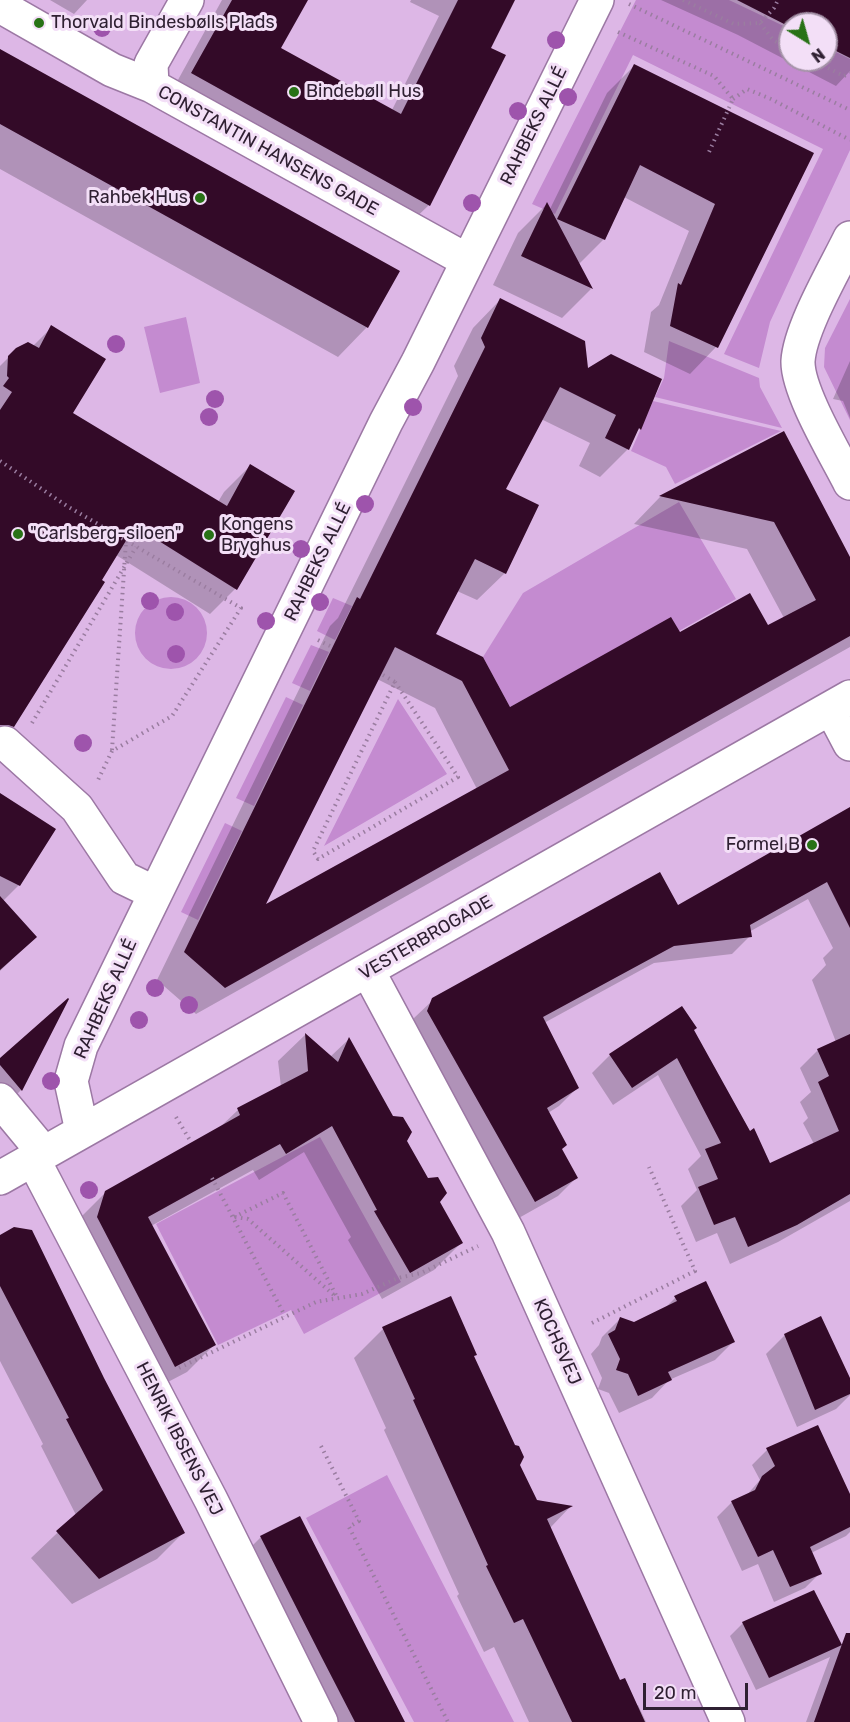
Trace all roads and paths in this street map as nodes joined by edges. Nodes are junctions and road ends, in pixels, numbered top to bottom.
1 (187, 0) edge
2 (621, 0) edge
3 (683, 0) edge
4 (778, 0) edge
5 (0, 6) edge
6 (592, 9) edge
7 (760, 23) junction
8 (778, 43) edge
9 (836, 72) edge
10 (850, 74) edge
11 (152, 86) junction
12 (733, 99) junction
13 (850, 110) edge
14 (850, 140) edge
15 (709, 152) dead end
16 (850, 238) edge
17 (468, 261) junction
18 (0, 461) edge
19 (850, 483) edge
20 (126, 541) junction
21 (138, 548) junction
22 (124, 570) junction
23 (383, 675) dead end
24 (395, 682) junction
25 (841, 703) edge
26 (850, 744) edge
27 (9, 747) joint
28 (112, 751) junction
29 (81, 815) junction
30 (155, 893) junction
31 (368, 971) junction
32 (0, 1100) edge
33 (82, 1131) junction
34 (38, 1156) junction
35 (649, 1167) dead end
36 (0, 1178) edge
37 (212, 1178) dead end
38 (234, 1217) junction
39 (508, 1232) junction
40 (338, 1299) junction
41 (285, 1316) junction
42 (592, 1323) dead end
43 (150, 1382) junction
44 (321, 1446) dead end
45 (321, 1722) edge
46 (448, 1722) edge
47 (728, 1722) edge

1 - 11 street, CONSTANTIN HANSENS GADE
2 - 13 path
3 - 7 path
4 - 7 path
5 - 11 street
6 - 12 path
6 - 17 street, RAHBEKS ALLÉ
7 - 8 path
9 - 10 path
11 - 17 street, CONSTANTIN HANSENS GADE
12 - 14 path
12 - 15 path
16 - 19 street
17 - 30 street, RAHBEKS ALLÉ
18 - 20 path
20 - 21 path
20 - 22 path
21 - 22 path
21 - 28 path
22 - 27 path
22 - 28 path
23 - 24 path
24 - 24 path
25 - 26 street
25 - 31 street, VESTERBROGADE
27 - 29 street
28 - 29 path
29 - 30 street
30 - 33 street, RAHBEKS ALLÉ
31 - 33 street, VESTERBROGADE
31 - 39 street, KOCHSVEJ
32 - 34 street, HENRIK IBSENS VEJ
33 - 34 street, VESTERBROGADE
34 - 36 street, VESTERBROGADE
34 - 43 street, HENRIK IBSENS VEJ
35 - 42 path
37 - 38 path
38 - 40 path
38 - 40 path
38 - 41 path
39 - 40 path
39 - 47 street, KOCHSVEJ
40 - 41 path
41 - 43 path
43 - 45 street, HENRIK IBSENS VEJ
44 - 46 path

